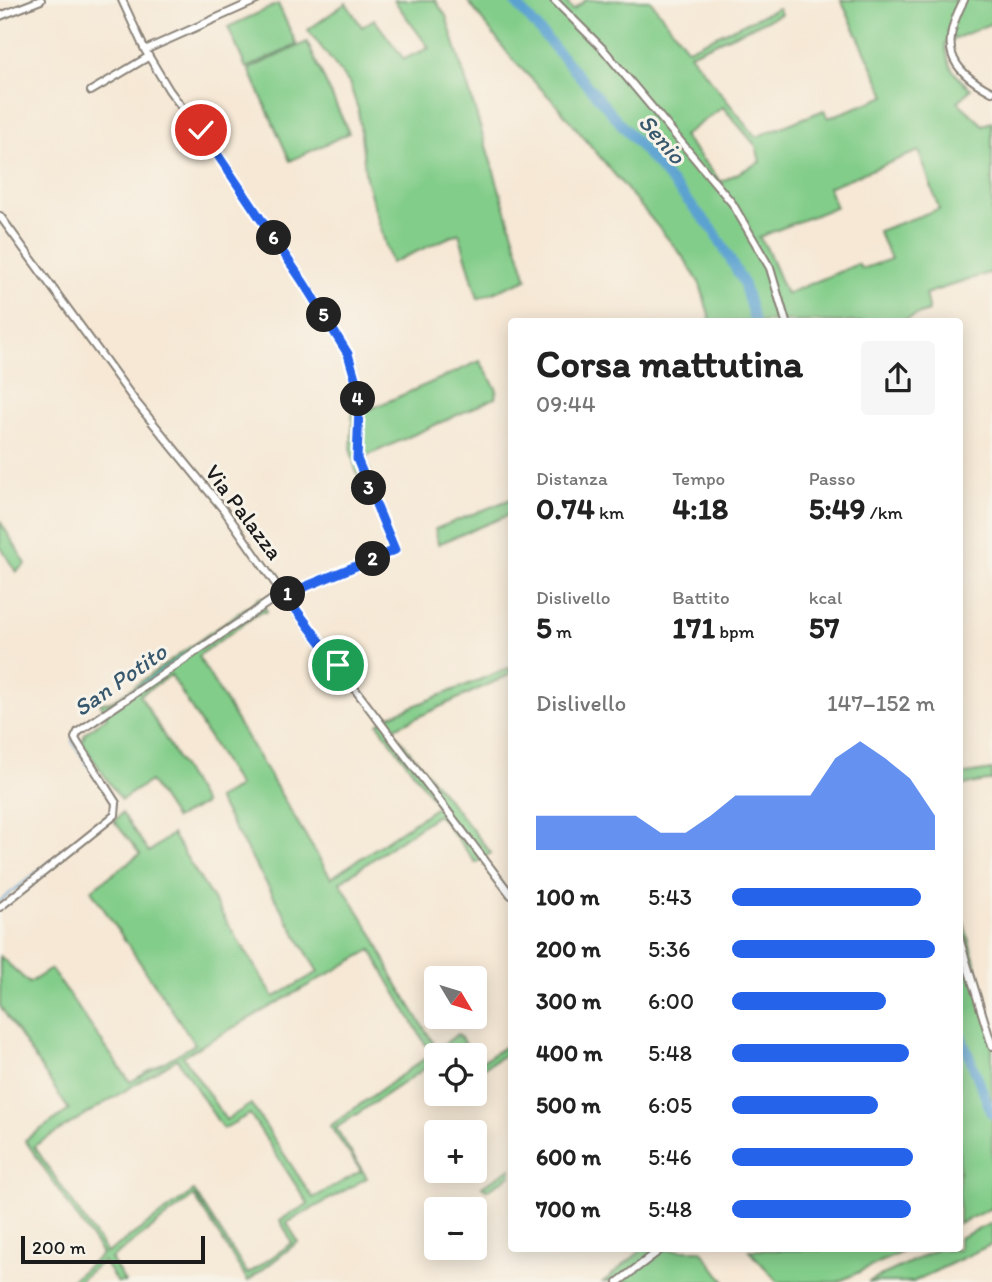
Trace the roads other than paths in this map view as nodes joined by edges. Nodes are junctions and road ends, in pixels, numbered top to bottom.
1 (41, 0) edge
2 (122, 0) edge
3 (257, 0) edge
4 (554, 0) edge
5 (964, 0) edge
6 (0, 16) edge
7 (147, 54) junction
8 (92, 91) dead end
9 (992, 92) edge
10 (0, 216) edge
11 (785, 318) edge
12 (283, 594) junction
13 (508, 891) edge
14 (0, 907) edge
15 (963, 951) edge
16 (992, 1046) edge
17 (657, 1252) edge
18 (618, 1282) edge

1 - 6 street
2 - 7 street
3 - 7 street
4 - 11 street
5 - 9 street
7 - 8 street
7 - 12 street
10 - 12 street, Via Palazza
12 - 13 street, Via Palazza
12 - 14 street
15 - 16 street
17 - 18 street

